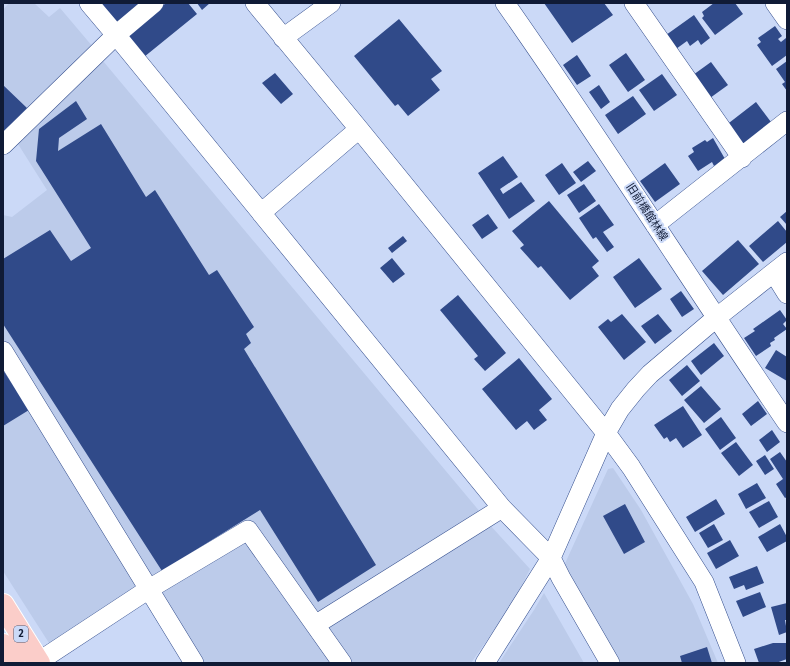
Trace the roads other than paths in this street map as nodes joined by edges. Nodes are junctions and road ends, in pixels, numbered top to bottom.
1 (89, 3) edge
2 (154, 3) edge
3 (255, 3) edge
4 (331, 3) edge
5 (505, 3) edge
6 (634, 3) edge
7 (775, 3) edge
8 (787, 20) edge
9 (116, 35) junction
10 (284, 38) junction
11 (787, 122) edge
12 (359, 129) junction
13 (3, 146) edge
14 (742, 158) junction
15 (260, 213) junction
16 (656, 225) junction
17 (780, 268) edge
18 (787, 294) edge
19 (716, 318) junction
20 (3, 351) edge
21 (787, 422) edge
22 (606, 433) junction
23 (502, 508) junction
24 (552, 558) junction
25 (149, 589) junction
26 (3, 605) edge
27 (315, 625) junction
28 (3, 645) edge
29 (38, 662) edge
30 (14, 663) edge
31 (194, 663) edge
32 (342, 663) edge
33 (485, 663) edge
34 (610, 663) edge
35 (736, 663) edge

1 - 9 street
2 - 9 street
3 - 10 street
4 - 10 street
5 - 16 street, 旧前橋館林線
6 - 14 street
7 - 8 street
9 - 13 street
9 - 15 street
10 - 12 street
11 - 14 street
12 - 15 street
12 - 22 street
14 - 16 street
15 - 23 street
16 - 19 street, 旧前橋館林線
17 - 18 street
17 - 19 street
19 - 21 street, 旧前橋館林線
19 - 22 street
20 - 25 street
22 - 24 street
22 - 35 street
23 - 24 street
23 - 27 street
24 - 33 street
24 - 34 street
25 - 27 street
25 - 29 street
25 - 31 street
26 - 29 main road, 2
27 - 32 street
28 - 30 main road, 2

